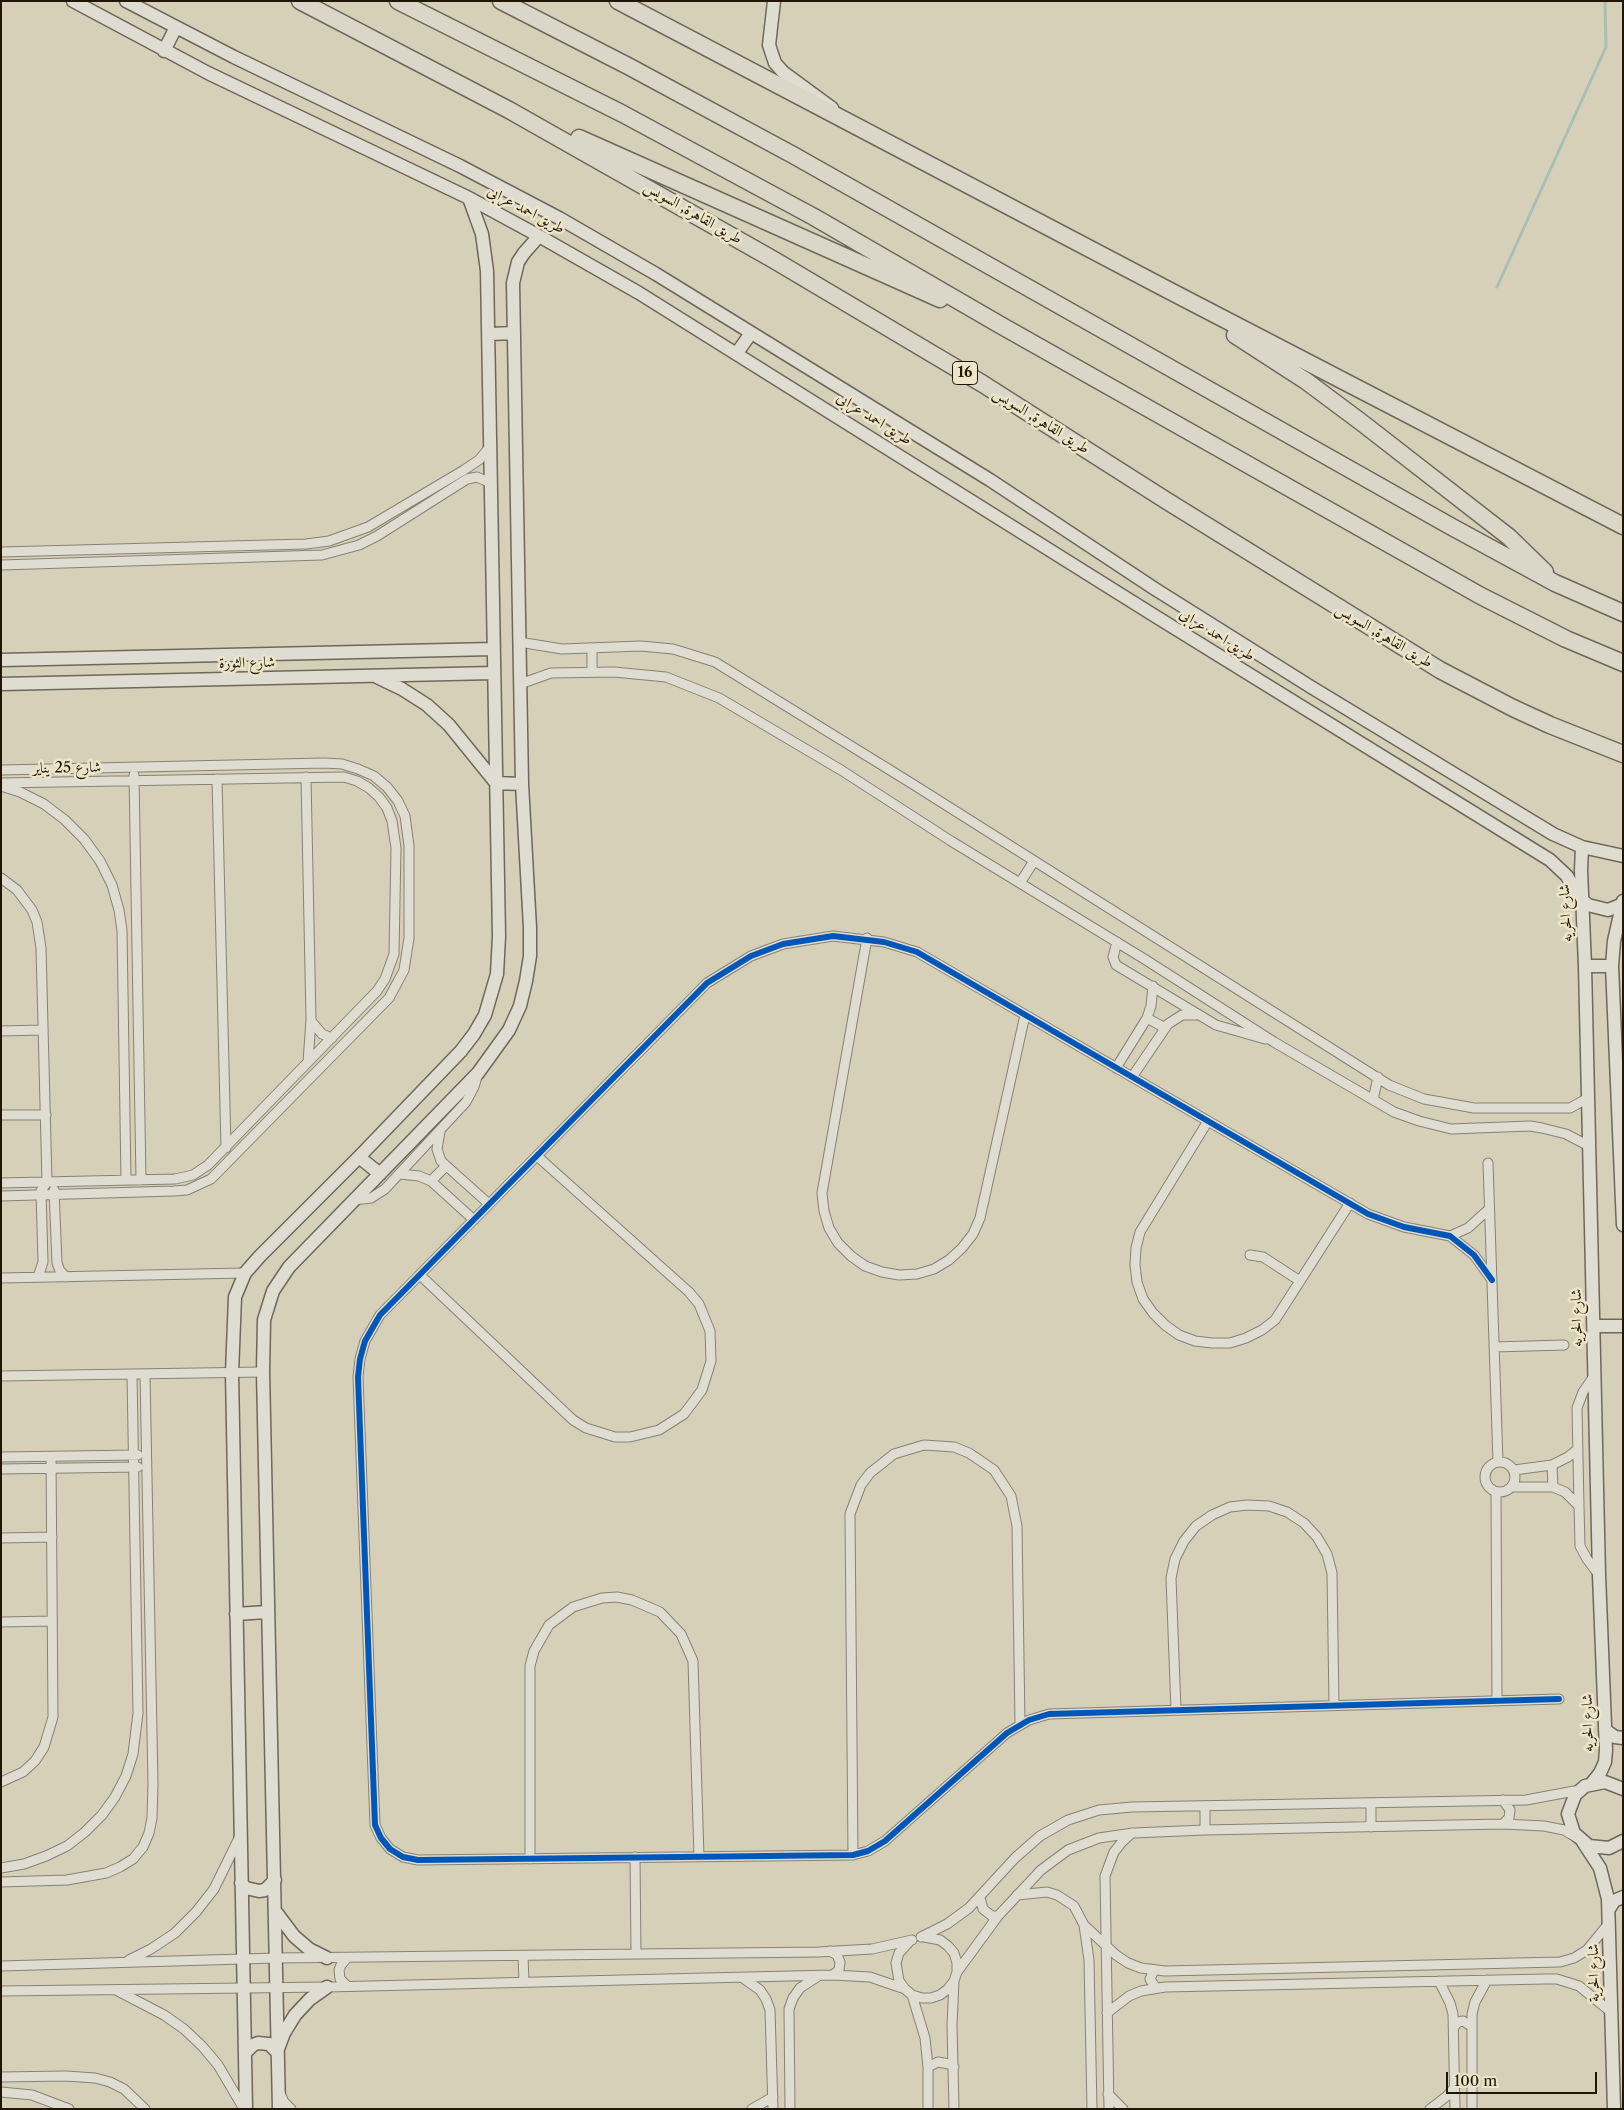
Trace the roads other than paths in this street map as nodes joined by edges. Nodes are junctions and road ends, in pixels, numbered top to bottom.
1 (73, 1) edge
2 (126, 1) edge
3 (300, 1) edge
4 (398, 1) edge
5 (501, 1) edge
6 (618, 1) edge
7 (774, 1) edge
8 (176, 27) junction
9 (164, 51) junction
10 (509, 110) junction
11 (842, 119) junction
12 (468, 198) junction
13 (540, 236) junction
14 (1170, 291) junction
15 (1002, 326) junction
16 (514, 333) junction
17 (751, 333) junction
18 (490, 334) junction
19 (737, 353) junction
20 (489, 448) junction
21 (491, 483) junction
22 (1623, 526) edge
23 (1, 552) edge
24 (1, 565) edge
25 (1555, 582) junction
26 (1623, 613) edge
27 (519, 642) junction
28 (592, 648) junction
29 (493, 649) junction
30 (152, 657) junction
31 (1, 660) edge
32 (1623, 663) edge
33 (592, 672) junction
34 (494, 673) junction
35 (375, 676) junction
36 (152, 681) junction
37 (1, 684) edge
38 (520, 684) junction
39 (1623, 754) edge
40 (133, 768) junction
41 (1, 770) edge
42 (306, 776) junction
43 (217, 779) junction
44 (134, 781) junction
45 (496, 783) junction
46 (1, 784) edge
47 (522, 784) junction
48 (1582, 847) junction
49 (1623, 856) edge
50 (1034, 861) junction
51 (1, 878) edge
52 (1020, 883) junction
53 (1582, 901) junction
54 (1622, 903) edge
55 (136, 929) junction
56 (122, 930) junction
57 (867, 938) junction
58 (1117, 942) junction
59 (1585, 966) junction
60 (1612, 966) junction
61 (1153, 986) junction
62 (1024, 1015) junction
63 (1199, 1016) junction
64 (1147, 1018) junction
65 (311, 1020) junction
66 (1165, 1028) junction
67 (44, 1030) junction
68 (1, 1031) edge
69 (332, 1038) junction
70 (1274, 1042) junction
71 (308, 1062) junction
72 (1116, 1068) junction
73 (478, 1073) junction
74 (1132, 1077) junction
75 (1378, 1077) junction
76 (290, 1081) junction
77 (300, 1090) junction
78 (278, 1094) junction
79 (1588, 1098) junction
80 (1373, 1100) junction
81 (288, 1102) junction
82 (1, 1115) edge
83 (46, 1115) junction
84 (1208, 1121) junction
85 (440, 1131) junction
86 (1589, 1146) junction
87 (226, 1148) junction
88 (537, 1156) junction
89 (359, 1158) junction
90 (1488, 1163) dead end
91 (445, 1167) junction
92 (380, 1174) junction
93 (400, 1174) junction
94 (184, 1178) junction
95 (126, 1180) junction
96 (141, 1180) junction
97 (431, 1181) junction
98 (47, 1182) junction
99 (1, 1183) edge
100 (187, 1190) junction
101 (41, 1194) junction
102 (55, 1194) junction
103 (1, 1196) edge
104 (354, 1200) junction
105 (1350, 1203) junction
106 (489, 1204) junction
107 (1489, 1209) junction
108 (474, 1220) junction
109 (1623, 1224) edge
110 (1450, 1236) junction
111 (1250, 1255) dead end
112 (245, 1273) junction
113 (420, 1275) junction
114 (38, 1277) junction
115 (66, 1277) junction
116 (1, 1278) edge
117 (1492, 1280) junction
118 (1300, 1281) junction
119 (1594, 1326) junction
120 (1623, 1326) edge
121 (1564, 1345) dead end
122 (1494, 1347) junction
123 (263, 1372) junction
124 (232, 1373) junction
125 (145, 1374) junction
126 (132, 1375) junction
127 (1, 1376) edge
128 (1595, 1376) junction
129 (1578, 1449) junction
130 (133, 1455) junction
131 (147, 1455) junction
132 (1, 1457) edge
133 (51, 1457) junction
134 (1498, 1462) junction
135 (1552, 1465) junction
136 (147, 1467) junction
137 (51, 1468) junction
138 (133, 1468) junction
139 (1, 1469) edge
140 (1514, 1470) junction
141 (1553, 1486) junction
142 (1513, 1487) junction
143 (1496, 1492) junction
144 (1579, 1506) junction
145 (52, 1537) junction
146 (1, 1538) edge
147 (1599, 1575) junction
148 (267, 1612) junction
149 (236, 1614) junction
150 (52, 1621) junction
151 (1, 1622) edge
152 (1559, 1699) dead end
153 (1498, 1701) junction
154 (1334, 1705) junction
155 (1176, 1710) junction
156 (1020, 1724) junction
157 (1606, 1730) junction
158 (1623, 1738) edge
159 (1, 1782) edge
160 (1592, 1783) junction
161 (1623, 1789) edge
162 (1580, 1790) junction
163 (1503, 1800) junction
164 (1371, 1803) junction
165 (1204, 1806) junction
166 (1503, 1824) junction
167 (1371, 1827) junction
168 (1205, 1830) junction
169 (1133, 1833) junction
170 (240, 1836) junction
171 (1580, 1840) junction
172 (1623, 1841) edge
173 (853, 1855) junction
174 (635, 1857) junction
175 (699, 1857) junction
176 (530, 1858) junction
177 (24, 1864) junction
178 (1, 1868) edge
179 (275, 1880) junction
180 (25, 1881) junction
181 (1, 1882) edge
182 (241, 1883) junction
183 (1016, 1896) junction
184 (1623, 1897) edge
185 (980, 1898) junction
186 (1609, 1909) junction
187 (276, 1912) junction
188 (998, 1916) junction
189 (1609, 1923) junction
190 (1084, 1925) junction
191 (917, 1938) junction
192 (1106, 1946) junction
193 (830, 1951) junction
194 (636, 1954) junction
195 (524, 1956) junction
196 (277, 1958) junction
197 (327, 1958) junction
198 (347, 1958) junction
199 (243, 1959) junction
200 (125, 1962) junction
201 (1545, 1963) junction
202 (1, 1966) edge
203 (1379, 1966) junction
204 (1154, 1970) junction
205 (820, 1975) junction
206 (833, 1975) junction
207 (740, 1977) junction
208 (956, 1977) junction
209 (1545, 1978) junction
210 (1487, 1980) junction
211 (1439, 1981) junction
212 (524, 1982) junction
213 (1380, 1982) junction
214 (277, 1986) junction
215 (347, 1986) junction
216 (327, 1987) junction
217 (243, 1988) junction
218 (1155, 1988) junction
219 (113, 1989) junction
220 (1, 1991) edge
221 (908, 1992) junction
222 (1611, 2012) junction
223 (1107, 2013) junction
224 (1454, 2026) junction
225 (1470, 2026) junction
226 (772, 2033) junction
227 (788, 2033) junction
228 (277, 2052) junction
229 (245, 2053) junction
230 (954, 2067) junction
231 (928, 2068) junction
232 (1, 2077) edge
233 (1455, 2087) junction
234 (279, 2088) junction
235 (1, 2092) edge
236 (1108, 2094) junction
237 (773, 2097) junction
238 (1623, 2108) edge
239 (69, 2109) edge
240 (145, 2109) edge
241 (245, 2109) edge
242 (279, 2109) edge
243 (291, 2109) edge
244 (752, 2109) edge
245 (773, 2109) edge
246 (790, 2109) edge
247 (928, 2109) edge
248 (954, 2109) edge
249 (1092, 2109) edge
250 (1109, 2109) edge
251 (1122, 2109) edge
252 (1430, 2109) edge
253 (1455, 2109) edge
254 (1472, 2109) edge
255 (1614, 2109) edge

1 - 9 street, طريق احمد عرابى
2 - 8 street, طريق احمد عرابى
3 - 10 highway, طريق القاهرة, السويس / 16
4 - 15 highway
5 - 25 highway
6 - 11 highway
7 - 11 street
8 - 9 street
8 - 17 street, طريق احمد عرابى
9 - 12 street, طريق احمد عرابى
10 - 15 highway
10 - 39 highway, طريق القاهرة, السويس / 16
11 - 14 highway
12 - 13 street, طريق احمد عرابى
12 - 18 street
13 - 16 street
13 - 19 street, طريق احمد عرابى
14 - 22 highway
14 - 25 highway
15 - 32 highway
16 - 18 street
16 - 27 street
17 - 19 street
17 - 48 street, طريق احمد عرابى
18 - 20 street
19 - 53 street, طريق احمد عرابى
20 - 21 street
20 - 23 street
21 - 24 street
21 - 29 street
25 - 26 highway
27 - 28 street
27 - 38 street
28 - 33 street
28 - 50 street
29 - 30 street, شارع الثورة
29 - 34 street
30 - 31 street, شارع الثورة
30 - 36 street
33 - 38 street
33 - 52 street
34 - 35 street, شارع الثورة
34 - 45 street
35 - 36 street, شارع الثورة
35 - 45 street
36 - 37 street, شارع الثورة
38 - 47 street
40 - 41 street, شارع 25 يناير
40 - 44 street
40 - 77 street, شارع 25 يناير
42 - 43 street, شارع 25 يناير
42 - 65 street
42 - 69 street, شارع 25 يناير
43 - 44 street, شارع 25 يناير
43 - 87 street
44 - 46 street, شارع 25 يناير
44 - 55 street
45 - 47 street
45 - 89 street
46 - 56 street
47 - 73 street
48 - 49 street, طريق احمد عرابى
48 - 53 street, شارع الحريه
50 - 52 street
50 - 75 street
51 - 67 street
52 - 58 street
53 - 54 street
53 - 59 street, شارع الحريه
54 - 60 street
55 - 56 street
55 - 96 street
56 - 95 street
57 - 62 street
57 - 62 street
57 - 88 street
58 - 61 street
58 - 70 street
59 - 60 street
59 - 79 street, شارع الحريه
60 - 109 street
61 - 63 street
61 - 64 street
62 - 72 street
63 - 66 street
63 - 70 street
64 - 66 street
64 - 72 street
65 - 69 street
65 - 71 street
66 - 74 street
67 - 68 street
67 - 83 street
69 - 71 street, شارع 25 يناير
70 - 80 street
71 - 76 street, شارع 25 يناير
72 - 74 street
73 - 85 street
73 - 92 street
74 - 84 street
75 - 79 street
75 - 80 street
76 - 77 street
76 - 78 street, شارع 25 يناير
77 - 81 street, شارع 25 يناير
78 - 81 street
78 - 87 street, شارع 25 يناير
79 - 86 street, شارع الحريه
80 - 86 street
81 - 100 street, شارع 25 يناير
82 - 83 street
83 - 98 street
84 - 105 street
84 - 118 street
85 - 91 street
85 - 93 street
86 - 119 street, شارع الحريه
87 - 94 street, شارع 25 يناير
88 - 106 street
88 - 113 street
89 - 92 street
89 - 112 street
90 - 107 street
91 - 97 street
91 - 106 street
92 - 104 street
93 - 97 street
93 - 104 street
94 - 96 street
94 - 100 street
95 - 96 street
95 - 98 street
97 - 108 street
98 - 99 street
98 - 101 street
98 - 102 street
100 - 102 street
101 - 102 street
101 - 103 street
101 - 114 street
102 - 115 street
104 - 123 street
105 - 110 street
105 - 118 street
106 - 108 street
107 - 110 street
107 - 117 street
108 - 113 street
110 - 117 street
111 - 118 street
112 - 115 street
112 - 124 street
113 - 176 street
114 - 115 street
114 - 116 street
117 - 122 street
119 - 120 street
119 - 128 street, شارع الحريه
121 - 122 street
122 - 134 street
123 - 124 street
123 - 148 street
124 - 125 street
124 - 149 street
125 - 126 street
125 - 131 street
126 - 127 street
126 - 130 street
128 - 129 street
128 - 147 street, شارع الحريه
129 - 135 street
129 - 144 street
130 - 131 street
130 - 133 street
130 - 138 street
131 - 136 street
132 - 133 street
133 - 137 street
134 - 140 street
134 - 143 street
135 - 140 street
135 - 141 street
136 - 138 street
136 - 180 street
137 - 138 street
137 - 139 street
137 - 145 street
138 - 177 street
140 - 142 street
141 - 142 street
141 - 144 street
142 - 143 street
143 - 153 street
144 - 147 street
145 - 146 street
145 - 150 street
147 - 157 street, شارع الحريه
148 - 149 street
148 - 179 street
149 - 170 street
150 - 151 street
150 - 159 street
152 - 153 street
153 - 154 street
154 - 155 street
154 - 155 street
155 - 156 street
156 - 173 street
156 - 173 street
157 - 158 street
157 - 160 street, شارع الحريه
160 - 161 street
160 - 162 street
162 - 163 street
162 - 171 street, شارع الحرية
163 - 164 street
163 - 166 street
164 - 165 street
164 - 167 street
165 - 168 street
165 - 185 street
166 - 167 street
166 - 171 street
167 - 168 street
168 - 169 street
169 - 183 street
169 - 192 street
170 - 182 street
170 - 200 street
171 - 172 street
171 - 186 street, شارع الحرية
173 - 175 street
174 - 175 street
174 - 176 street
174 - 194 street
175 - 176 street
177 - 178 street
177 - 180 street
179 - 182 street
179 - 187 street
180 - 181 street
182 - 199 street
183 - 188 street
183 - 190 street
184 - 186 street
185 - 188 street
185 - 191 street
186 - 189 street, شارع الحرية
187 - 196 street
187 - 197 street
188 - 208 street
189 - 201 street
189 - 222 street, شارع الحرية
190 - 192 street
190 - 249 street
191 - 193 street
191 - 208 street
191 - 221 street
192 - 204 street
192 - 223 street
193 - 194 street
193 - 206 street
194 - 195 street
195 - 198 street
195 - 212 street
196 - 197 street
196 - 199 street
196 - 214 street
197 - 198 street
198 - 215 street
199 - 200 street
199 - 217 street
200 - 202 street
201 - 203 street
201 - 209 street
203 - 204 street
203 - 213 street
204 - 218 street
205 - 206 street
205 - 207 street
205 - 227 street
206 - 221 street
207 - 212 street
207 - 226 street
208 - 221 street
208 - 230 street
209 - 210 street
209 - 222 street
210 - 211 street
210 - 225 street
211 - 213 street
211 - 224 street
212 - 215 street
213 - 218 street
214 - 216 street
214 - 217 street
214 - 228 street
215 - 216 street
216 - 228 street
217 - 219 street
217 - 229 street
218 - 223 street
219 - 220 street
219 - 241 street
221 - 231 street
222 - 255 street, شارع الحرية
223 - 236 street
224 - 225 street
224 - 233 street
225 - 254 street
226 - 227 street
226 - 237 street
227 - 246 street
228 - 229 street
228 - 234 street
229 - 241 street
230 - 231 street
230 - 248 street
231 - 247 street
232 - 240 street
233 - 252 street
233 - 253 street
234 - 242 street
234 - 243 street
235 - 239 street
236 - 250 street
236 - 251 street
237 - 244 street
237 - 245 street
238 - 255 street

